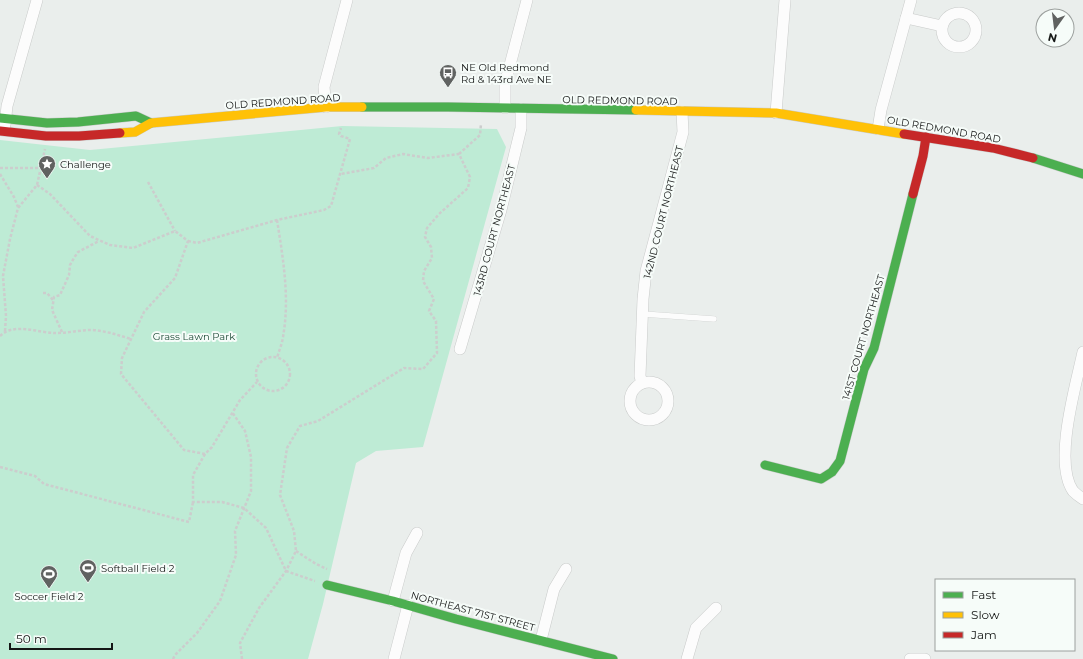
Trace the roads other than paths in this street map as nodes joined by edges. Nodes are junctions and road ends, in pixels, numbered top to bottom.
1 (37, 0) edge
2 (347, 0) edge
3 (527, 0) edge
4 (785, 0) edge
5 (911, 0) edge
6 (906, 18) junction
7 (942, 26) dead end
8 (326, 107) junction
9 (505, 108) junction
10 (521, 109) junction
11 (682, 112) junction
12 (776, 113) junction
13 (3, 118) edge
14 (151, 123) junction
15 (878, 129) junction
16 (2, 131) edge
17 (926, 137) junction
18 (1083, 174) edge
19 (643, 314) junction
20 (714, 318) dead end
21 (460, 349) dead end
22 (1083, 352) edge
23 (642, 383) dead end
24 (765, 465) dead end
25 (1083, 499) edge
26 (417, 533) dead end
27 (566, 569) dead end
28 (327, 585) road end
29 (393, 601) junction
30 (408, 605) junction
31 (716, 608) dead end
32 (541, 640) junction
33 (394, 659) edge
34 (613, 659) edge
35 (687, 659) edge
36 (910, 659) edge
37 (925, 659) edge

1 - 13 street
2 - 8 street
3 - 9 street
4 - 12 street
5 - 6 street
6 - 7 street
6 - 15 street
8 - 9 main road, OLD REDMOND ROAD
8 - 14 main road, OLD REDMOND ROAD
9 - 10 main road, OLD REDMOND ROAD
10 - 11 main road, OLD REDMOND ROAD
10 - 21 street, 143RD COURT NORTHEAST
11 - 12 main road, OLD REDMOND ROAD
11 - 19 street, 142ND COURT NORTHEAST
12 - 15 main road, OLD REDMOND ROAD
13 - 14 main road, OLD REDMOND ROAD
13 - 16 street
14 - 16 main road, OLD REDMOND ROAD
15 - 17 main road, OLD REDMOND ROAD
17 - 18 main road, OLD REDMOND ROAD
17 - 24 main road, 141ST COURT NORTHEAST
19 - 20 lane
19 - 23 street, 142ND COURT NORTHEAST
22 - 25 street
26 - 29 street
27 - 32 street
28 - 29 main road, NORTHEAST 71ST STREET
29 - 30 main road, NORTHEAST 71ST STREET
30 - 32 main road, NORTHEAST 71ST STREET
30 - 33 street
31 - 35 street
32 - 34 main road, NORTHEAST 71ST STREET
36 - 37 street

